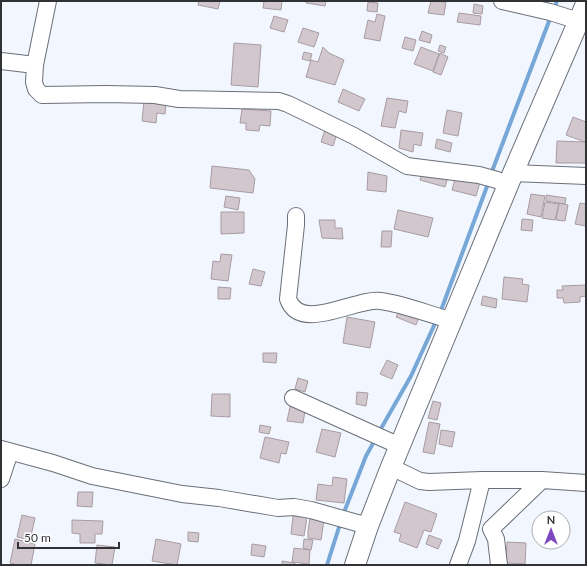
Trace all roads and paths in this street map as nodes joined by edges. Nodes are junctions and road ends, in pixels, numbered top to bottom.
1 (48, 1) edge
2 (502, 1) edge
3 (577, 14) edge
4 (1, 61) edge
5 (35, 65) junction
6 (586, 176) edge
7 (506, 179) junction
8 (296, 216) dead end
9 (447, 320) junction
10 (292, 398) dead end
11 (400, 446) junction
12 (6, 450) edge
13 (391, 467) junction
14 (1, 479) edge
15 (482, 480) junction
16 (542, 480) junction
17 (586, 483) edge
18 (360, 524) junction
19 (356, 565) edge
20 (458, 565) edge
21 (499, 565) edge

1 - 5 street
2 - 3 street
3 - 7 main road
4 - 5 street
5 - 7 street
6 - 7 street
7 - 9 main road
8 - 9 street
9 - 11 main road
10 - 11 street
11 - 13 main road
12 - 14 street
12 - 18 street
13 - 15 street
13 - 18 main road
15 - 16 street
15 - 20 street
16 - 17 street
16 - 21 street
18 - 19 main road

